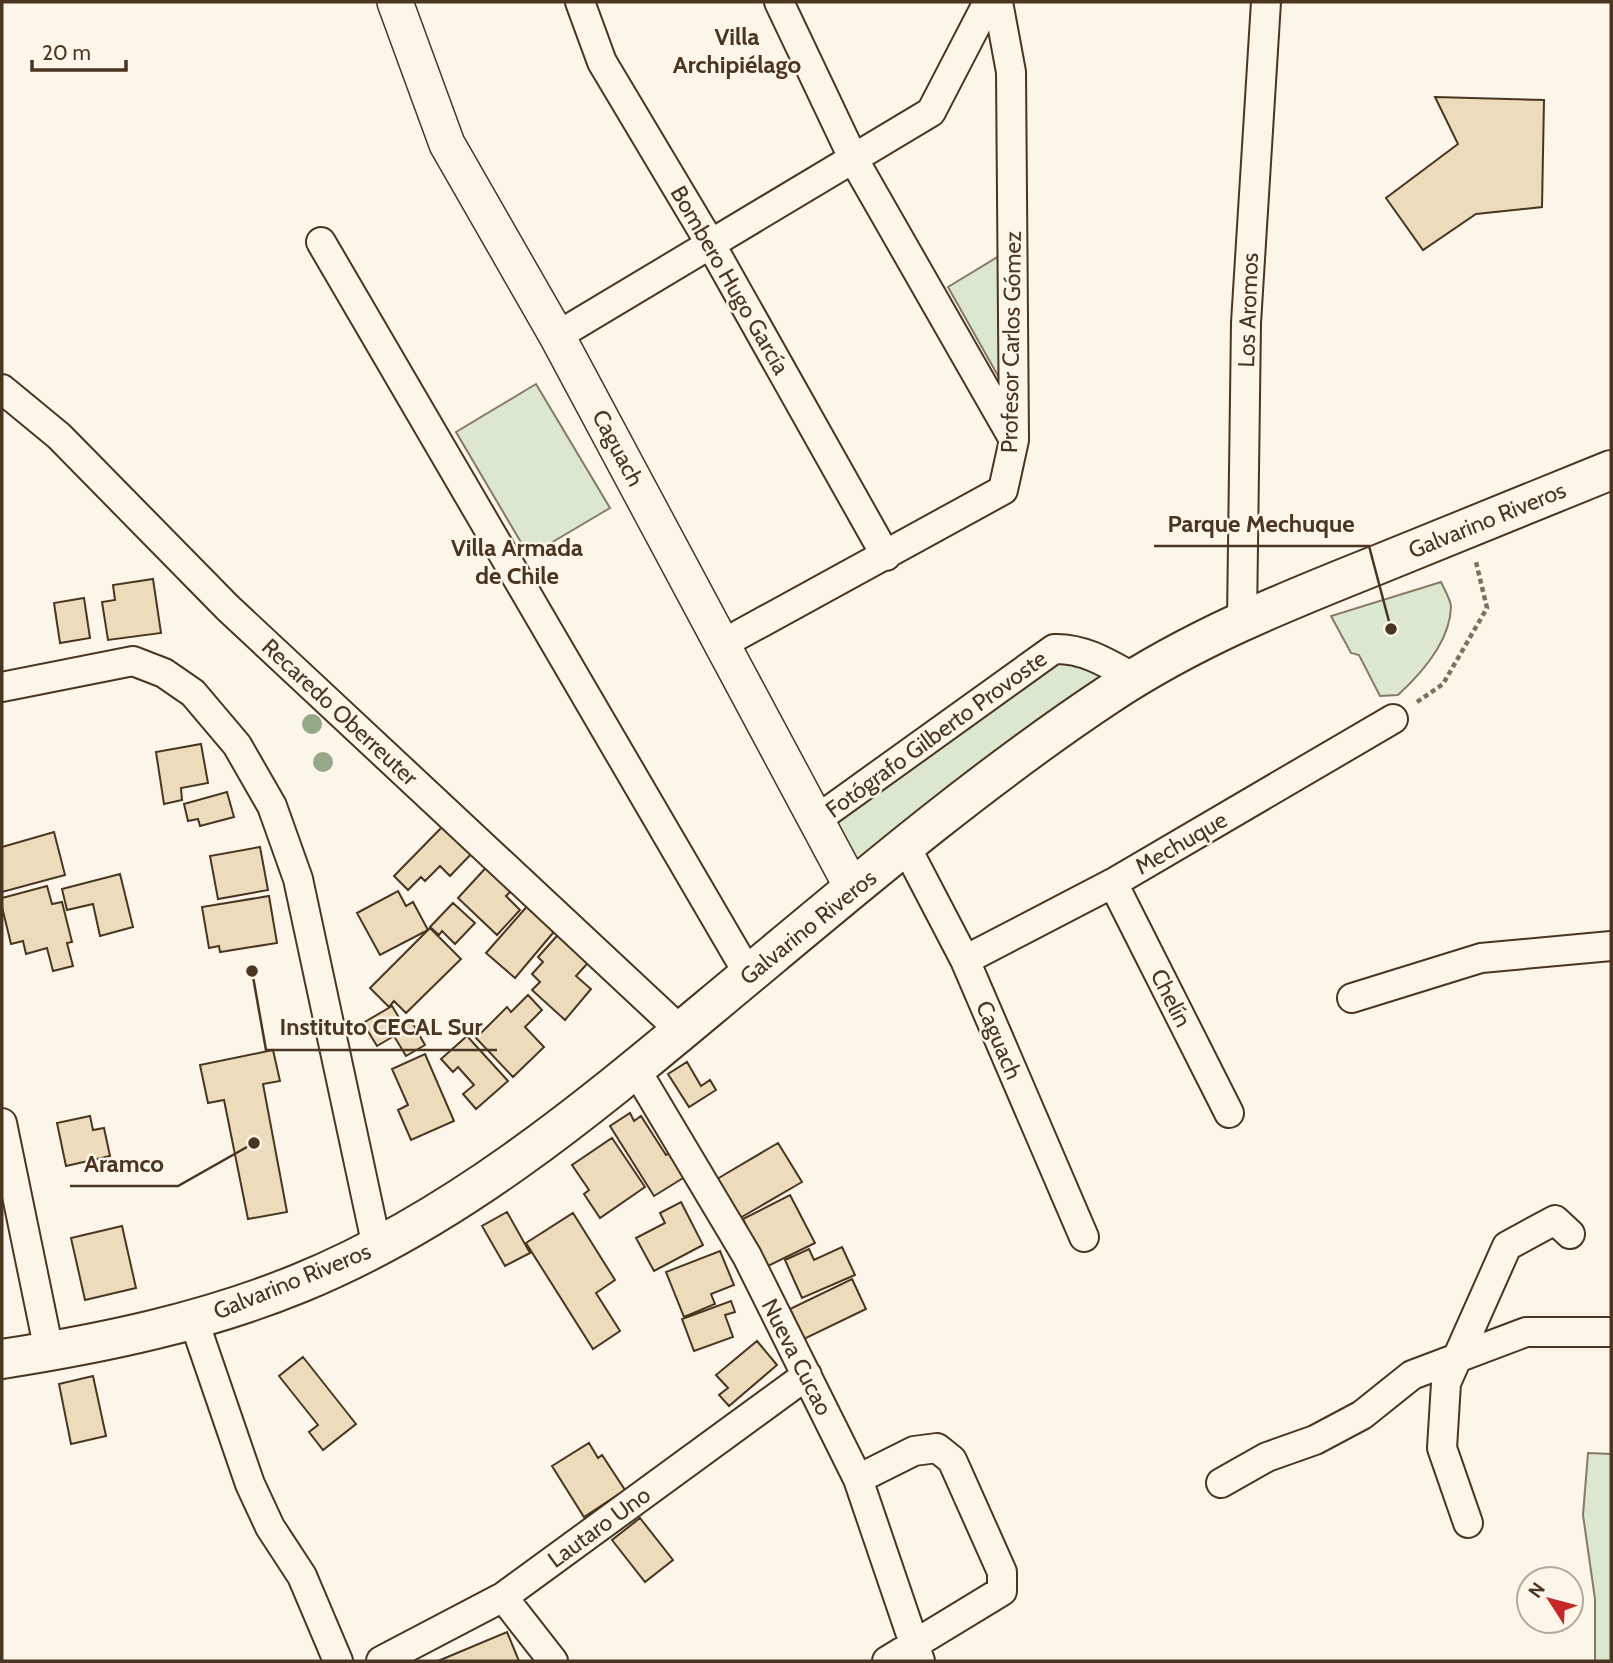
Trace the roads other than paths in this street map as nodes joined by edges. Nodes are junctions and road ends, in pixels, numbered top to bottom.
1 (395, 2) edge
2 (580, 2) edge
3 (779, 2) edge
4 (988, 2) edge
5 (998, 2) edge
6 (1266, 2) edge
7 (854, 160) junction
8 (321, 242) dead end
9 (710, 243) junction
10 (557, 336) junction
11 (2, 389) edge
12 (1014, 440) junction
13 (1611, 470) edge
14 (886, 556) junction
15 (1242, 620) junction
16 (724, 643) junction
17 (1134, 678) junction
18 (2, 687) edge
19 (1394, 719) road end
20 (816, 820) junction
21 (906, 847) junction
22 (1114, 883) junction
23 (853, 889) junction
24 (1611, 946) edge
25 (965, 960) junction
26 (749, 975) junction
27 (1352, 998) dead end
28 (681, 1031) junction
29 (636, 1070) junction
30 (1229, 1113) dead end
31 (2, 1123) edge
32 (1570, 1234) dead end
33 (1084, 1237) dead end
34 (377, 1247) junction
35 (194, 1321) junction
36 (1611, 1332) edge
37 (49, 1352) junction
38 (1460, 1357) junction
39 (2, 1359) edge
40 (807, 1375) junction
41 (858, 1479) junction
42 (1221, 1483) dead end
43 (1468, 1522) dead end
44 (503, 1597) junction
45 (918, 1652) edge
46 (338, 1661) edge
47 (381, 1661) edge
48 (553, 1661) edge
49 (887, 1661) edge

1 - 10 street, Caguach
2 - 9 street, Bombero Hugo García
3 - 7 street
4 - 7 street
5 - 12 street, Profesor Carlos Gómez
6 - 15 street, Los Aromos
7 - 9 street
7 - 12 street
8 - 26 street
9 - 10 street
9 - 14 street, Bombero Hugo García
10 - 16 street, Caguach
11 - 28 street, Recaredo Oberreuter
12 - 14 street, Profesor Carlos Gómez
13 - 15 main road, Galvarino Riveros
14 - 16 street, Profesor Carlos Gómez
15 - 17 main road, Galvarino Riveros
16 - 20 street, Caguach
17 - 20 street, Fotógrafo Gilberto Provoste
17 - 21 main road, Galvarino Riveros
18 - 34 street
19 - 22 street, Mechuque
20 - 23 street, Caguach
21 - 23 main road, Galvarino Riveros
21 - 25 street, Caguach
22 - 25 street, Mechuque
22 - 30 street, Chelín
23 - 26 main road, Galvarino Riveros
24 - 27 street
25 - 33 street, Caguach
26 - 28 main road, Galvarino Riveros
28 - 29 main road, Galvarino Riveros
29 - 34 main road, Galvarino Riveros
29 - 40 street, Nueva Cucao
31 - 37 street
32 - 38 street
34 - 35 main road, Galvarino Riveros
35 - 37 main road, Galvarino Riveros
35 - 46 street
36 - 38 street
37 - 39 main road, Galvarino Riveros
38 - 42 street
38 - 43 street
40 - 41 street, Nueva Cucao
40 - 44 street, Lautaro Uno
41 - 45 street, Nueva Cucao
41 - 45 street
44 - 47 street, Lautaro Uno
44 - 48 street
45 - 49 street

